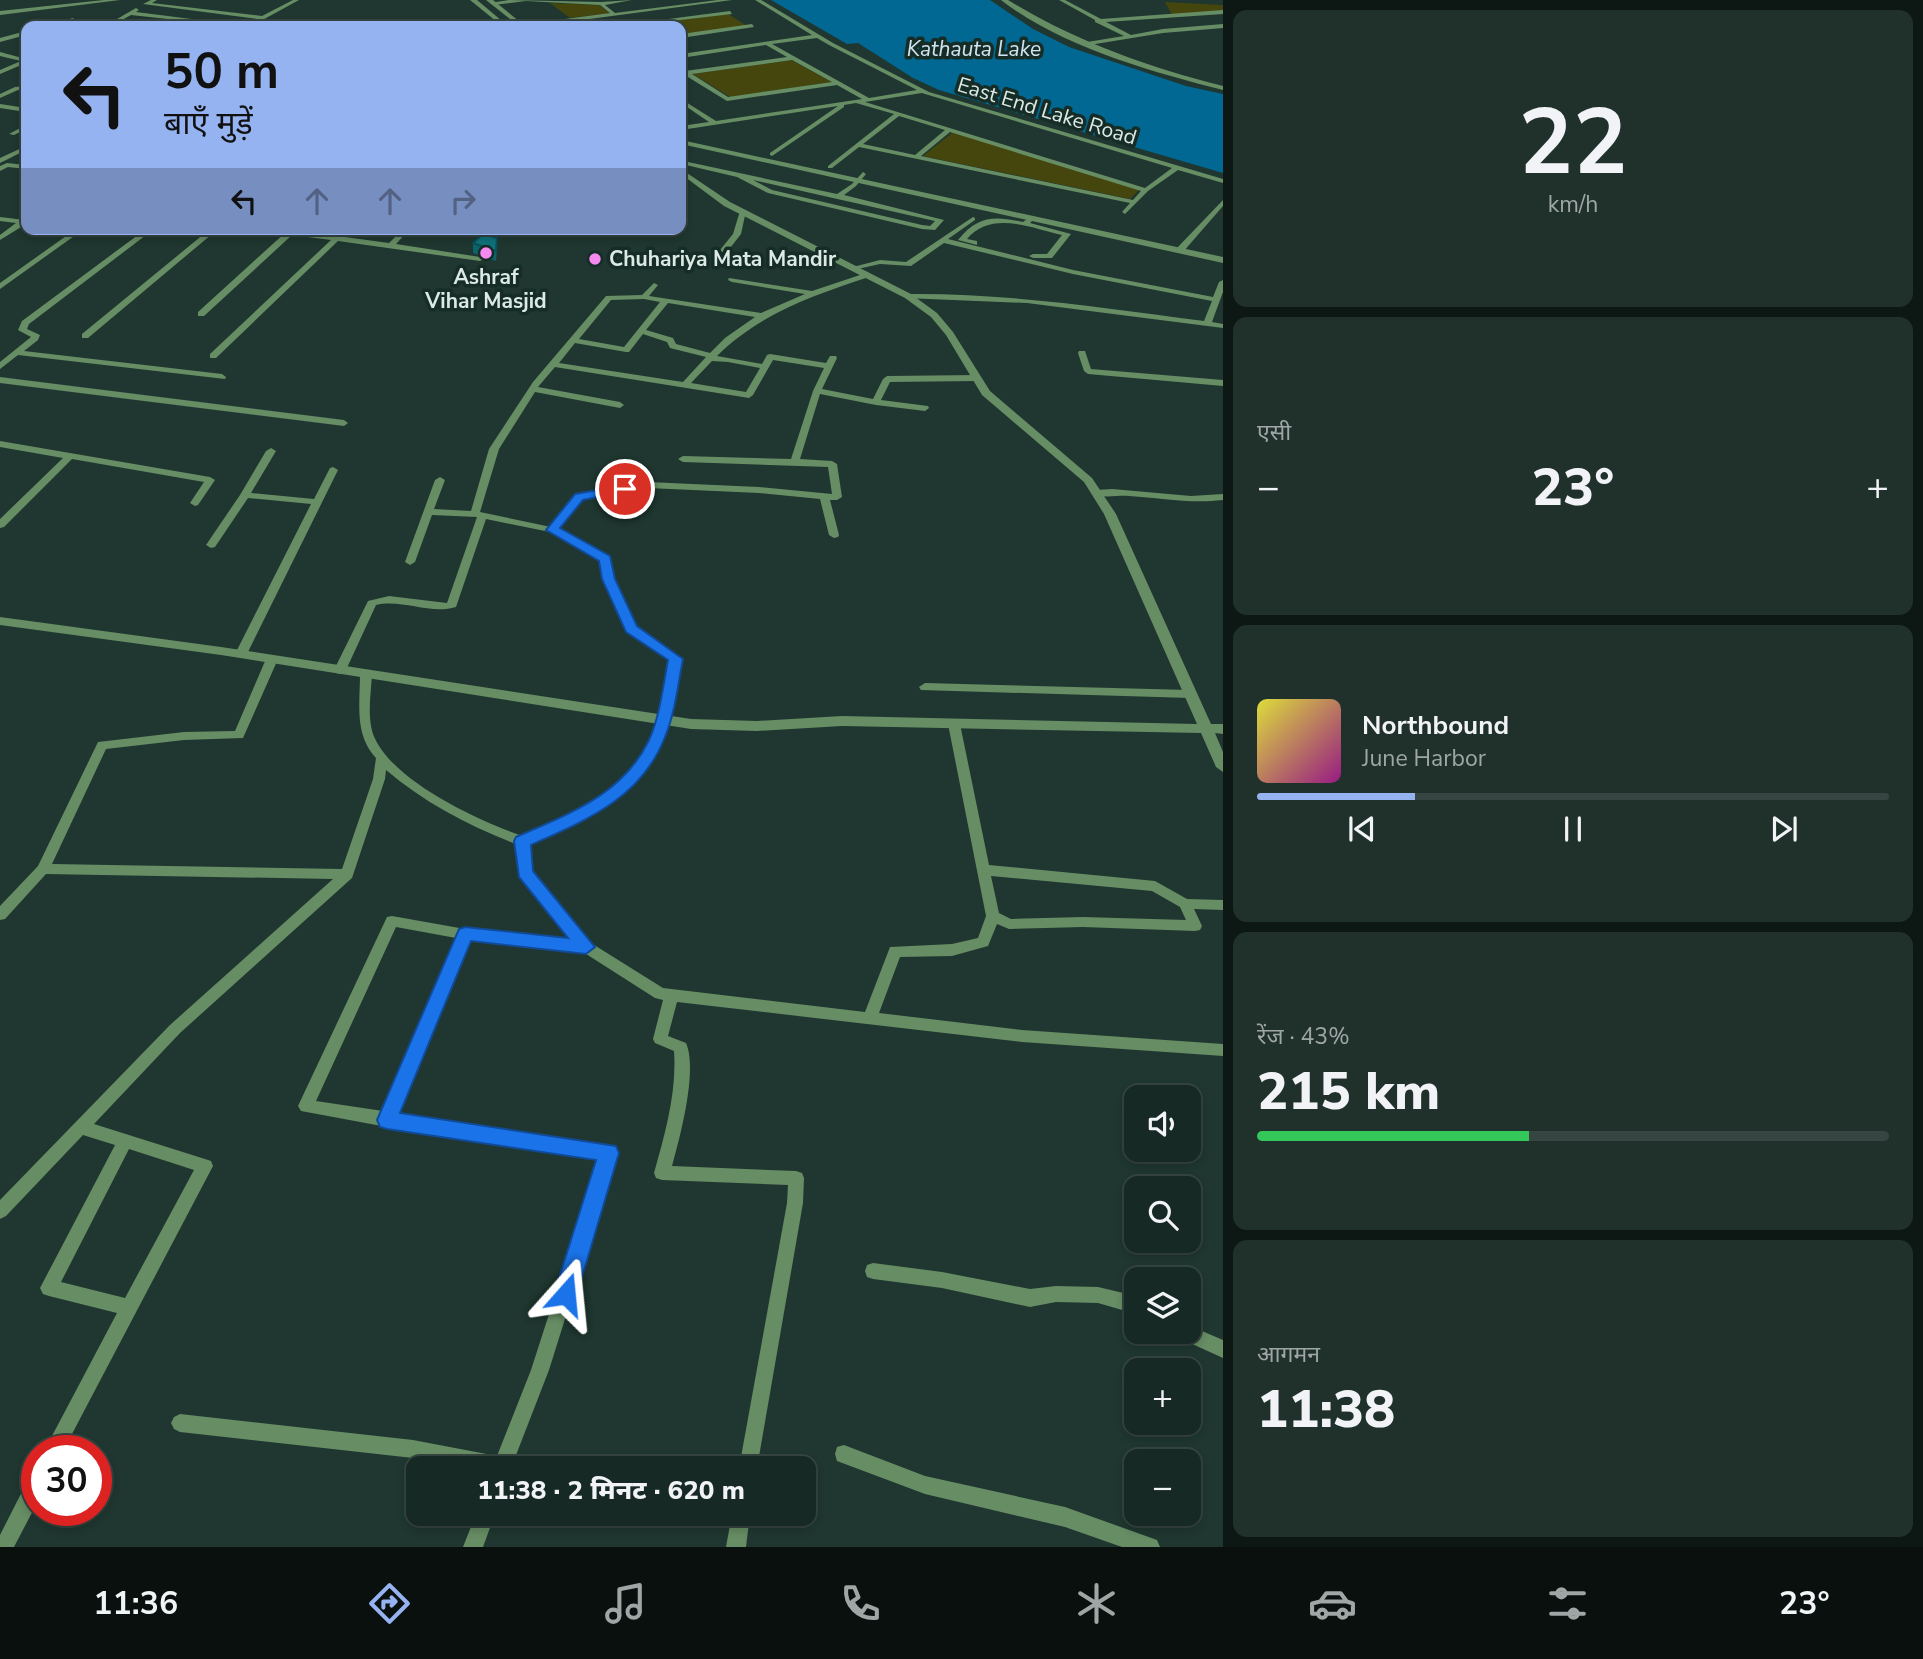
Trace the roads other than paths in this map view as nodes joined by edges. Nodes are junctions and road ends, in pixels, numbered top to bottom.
1 (49, 0) edge
2 (118, 0) edge
3 (155, 0) edge
4 (201, 0) edge
5 (217, 0) edge
6 (297, 0) edge
7 (473, 0) edge
8 (527, 0) edge
9 (630, 0) edge
10 (730, 0) edge
11 (757, 0) edge
12 (1004, 0) edge
13 (1014, 0) edge
14 (1062, 0) edge
15 (545, 1) edge
16 (491, 2) edge
17 (712, 2) junction
18 (146, 4) junction
19 (601, 4) junction
20 (13, 5) dead end
21 (552, 7) dead end
22 (53, 8) junction
23 (1223, 12) edge
24 (130, 13) junction
25 (560, 13) dead end
26 (730, 13) junction
27 (1, 14) edge
28 (614, 14) junction
29 (263, 18) junction
30 (73, 20) dead end
31 (567, 20) joint
32 (69, 21) edge
33 (116, 21) edge
34 (199, 21) edge
35 (257, 21) edge
36 (499, 21) edge
37 (516, 21) edge
38 (662, 21) edge
39 (1097, 21) junction
40 (1223, 26) edge
41 (0, 32) edge
42 (21, 34) edge
43 (16, 35) junction
44 (686, 35) edge
45 (818, 36) junction
46 (1129, 36) junction
47 (0, 40) edge
48 (765, 43) junction
49 (1087, 43) junction
50 (686, 53) edge
51 (0, 54) edge
52 (793, 58) junction
53 (21, 62) edge
54 (21, 64) edge
55 (0, 72) edge
56 (686, 73) edge
57 (686, 74) edge
58 (838, 83) junction
59 (1223, 86) edge
60 (21, 88) edge
61 (923, 90) junction
62 (0, 96) edge
63 (867, 99) junction
64 (856, 101) junction
65 (838, 103) junction
66 (686, 104) edge
67 (0, 106) edge
68 (18, 109) junction
69 (21, 109) edge
70 (898, 114) junction
71 (0, 117) edge
72 (714, 122) junction
73 (686, 127) edge
74 (21, 130) edge
75 (949, 130) junction
76 (12, 134) dead end
77 (686, 137) edge
78 (686, 143) edge
79 (858, 145) junction
80 (21, 152) edge
81 (772, 154) junction
82 (916, 157) junction
83 (2, 165) edge
84 (21, 167) edge
85 (686, 167) edge
86 (830, 167) junction
87 (1176, 167) junction
88 (686, 169) edge
89 (736, 173) junction
90 (859, 179) junction
91 (1223, 181) edge
92 (1146, 190) junction
93 (820, 192) junction
94 (838, 195) junction
95 (852, 199) junction
96 (809, 201) junction
97 (1135, 202) junction
98 (1223, 202) edge
99 (842, 208) junction
100 (987, 208) junction
101 (743, 212) junction
102 (1125, 212) dead end
103 (1210, 216) junction
104 (0, 219) edge
105 (1223, 219) edge
106 (21, 221) edge
107 (1028, 221) junction
108 (21, 223) edge
109 (72, 235) edge
110 (142, 235) edge
111 (208, 235) edge
112 (286, 235) edge
113 (314, 235) edge
114 (401, 235) edge
115 (0, 238) edge
116 (337, 239) junction
117 (942, 240) junction
118 (391, 245) junction
119 (1183, 247) junction
120 (724, 250) dead end
121 (1223, 251) edge
122 (480, 259) dead end
123 (1223, 260) edge
124 (853, 268) junction
125 (866, 275) junction
126 (732, 280) dead end
127 (654, 285) dead end
128 (0, 287) edge
129 (1222, 287) edge
130 (812, 293) junction
131 (908, 296) junction
132 (645, 297) junction
133 (666, 300) junction
134 (1216, 300) junction
135 (201, 314) dead end
136 (762, 316) junction
137 (1207, 324) junction
138 (1223, 326) edge
139 (641, 331) junction
140 (85, 336) dead end
141 (573, 340) junction
142 (19, 352) junction
143 (1082, 353) dead end
144 (213, 356) dead end
145 (711, 357) junction
146 (552, 364) junction
147 (886, 365) dead end
148 (0, 366) edge
149 (765, 367) junction
150 (222, 377) dead end
151 (977, 378) junction
152 (887, 379) junction
153 (0, 380) edge
154 (1223, 383) edge
155 (686, 384) junction
156 (533, 390) junction
157 (817, 391) junction
158 (876, 402) junction
159 (620, 405) dead end
160 (925, 408) dead end
161 (344, 422) dead end
162 (0, 444) edge
163 (271, 451) dead end
164 (69, 456) junction
165 (683, 459) dead end
166 (795, 463) junction
167 (333, 470) dead end
168 (440, 480) dead end
169 (1096, 493) junction
170 (245, 495) junction
171 (824, 497) junction
172 (1223, 497) edge
173 (316, 502) junction
174 (195, 503) dead end
175 (430, 512) junction
176 (478, 515) junction
177 (0, 525) edge
178 (552, 530) junction
179 (834, 535) dead end
180 (211, 545) dead end
181 (410, 562) dead end
182 (0, 621) edge
183 (241, 654) junction
184 (272, 659) junction
185 (340, 670) junction
186 (366, 674) junction
187 (925, 687) dead end
188 (1190, 694) junction
189 (663, 720) junction
190 (954, 724) junction
191 (1206, 729) junction
192 (1223, 729) edge
193 (382, 755) junction
194 (1223, 767) edge
195 (522, 841) junction
196 (43, 869) junction
197 (984, 870) junction
198 (347, 874) junction
199 (1185, 904) junction
200 (1223, 905) edge
201 (0, 915) edge
202 (993, 915) junction
203 (465, 934) junction
204 (586, 947) junction
205 (671, 996) junction
206 (870, 1019) junction
207 (1223, 1050) edge
208 (387, 1120) junction
209 (80, 1127) junction
210 (125, 1141) junction
211 (0, 1211) edge
212 (873, 1271) dead end
213 (1124, 1302) edge
214 (128, 1307) junction
215 (1201, 1339) edge
216 (1223, 1349) edge
217 (180, 1423) dead end
218 (61, 1435) edge
219 (844, 1454) dead end
220 (451, 1456) edge
221 (507, 1456) edge
222 (750, 1456) edge
223 (21, 1514) edge
224 (481, 1526) edge
225 (739, 1526) edge
226 (4, 1547) edge
227 (473, 1547) edge
228 (736, 1547) edge
229 (1150, 1547) edge

1 - 22 street
2 - 22 street
3 - 18 street
4 - 5 street
6 - 29 street
7 - 36 street
8 - 15 street
8 - 16 street
9 - 19 street
10 - 17 street
11 - 45 street, East End Lake Road
12 - 49 street
13 - 49 street
14 - 39 street
15 - 19 street
15 - 21 street
16 - 37 street
17 - 26 street
17 - 28 street
18 - 24 street
18 - 29 street
19 - 28 street
20 - 27 street
22 - 27 street
23 - 39 street
24 - 33 street
24 - 34 street
25 - 31 street
26 - 38 street
26 - 44 street
28 - 31 street
29 - 35 street
30 - 32 street
39 - 46 street
40 - 46 street
41 - 43 street
42 - 43 street
43 - 47 street
45 - 48 street
45 - 61 street, East End Lake Road
46 - 49 street
48 - 50 street
48 - 52 street
49 - 59 street
51 - 53 street
52 - 56 street
52 - 58 street
54 - 55 street
57 - 58 street
58 - 63 street
60 - 62 street
61 - 63 street
61 - 87 street, East End Lake Road
63 - 64 street
64 - 65 street
64 - 70 street
65 - 72 street
65 - 81 street
66 - 72 street
67 - 68 street
68 - 69 street
68 - 71 street
70 - 75 street
70 - 79 street
72 - 73 street
74 - 76 street
75 - 82 street
75 - 92 street
77 - 81 street
78 - 90 street
79 - 82 street
79 - 86 street
80 - 83 street
81 - 86 street
82 - 97 street
83 - 84 street
85 - 89 street
86 - 90 street
87 - 91 street, East End Lake Road
87 - 92 street
88 - 101 street
89 - 93 street
89 - 96 street
90 - 94 street
90 - 100 street
90 - 119 street
92 - 97 street
93 - 94 street
93 - 96 street
94 - 95 street
95 - 99 street
95 - 99 street
96 - 99 street
97 - 102 street
98 - 103 street
100 - 107 street
100 - 117 street
101 - 120 street
101 - 124 street
103 - 105 street
103 - 119 street
104 - 106 street
107 - 107 street
107 - 119 street
108 - 115 street
109 - 128 street
110 - 142 street
111 - 140 street
112 - 135 street
113 - 116 street
114 - 118 street
116 - 118 street
116 - 144 street
117 - 124 street
117 - 134 street
118 - 122 street
119 - 121 street
119 - 123 street
124 - 125 street
125 - 130 street
125 - 131 street
126 - 130 street
127 - 132 street
129 - 134 street
130 - 136 street
131 - 137 street
131 - 151 street
132 - 133 street
132 - 141 street
133 - 136 street
133 - 139 street
134 - 137 street
136 - 145 street
137 - 138 street
139 - 141 street
139 - 145 street
141 - 146 street
142 - 148 street
142 - 150 street
143 - 154 street
145 - 149 street
145 - 155 street
146 - 155 street
146 - 156 street
147 - 152 street
149 - 155 street
149 - 157 street
151 - 152 street
151 - 169 street
152 - 158 street
153 - 161 street
156 - 159 street
156 - 176 street
157 - 158 street
157 - 166 street
158 - 160 street
162 - 164 street
163 - 170 street
164 - 174 street
164 - 177 street
165 - 166 street
166 - 171 street
167 - 173 street
168 - 175 street
169 - 172 street
169 - 188 street
170 - 173 street
170 - 180 street
171 - 178 street
171 - 179 street
173 - 183 street
175 - 176 street
175 - 181 street
176 - 178 street
176 - 185 street
178 - 189 street
182 - 183 street
183 - 184 street
184 - 185 street
184 - 196 street
185 - 186 street
186 - 189 street
186 - 193 street
187 - 188 street
188 - 191 street
189 - 190 street
189 - 195 street
190 - 191 street
190 - 197 street
191 - 192 street
191 - 194 street
193 - 195 street
193 - 198 street
195 - 204 street
196 - 198 street
196 - 201 street
197 - 199 street
197 - 202 street
198 - 209 street
199 - 200 street
199 - 202 street
202 - 206 street
203 - 204 street
203 - 208 street
203 - 208 street
204 - 205 street
205 - 206 street
205 - 222 street
206 - 207 street
208 - 221 street
209 - 210 street
209 - 211 street
210 - 214 street
210 - 214 street
212 - 213 street
214 - 218 street
215 - 216 street
217 - 220 street
219 - 229 street
223 - 226 street
224 - 227 street
225 - 228 street

